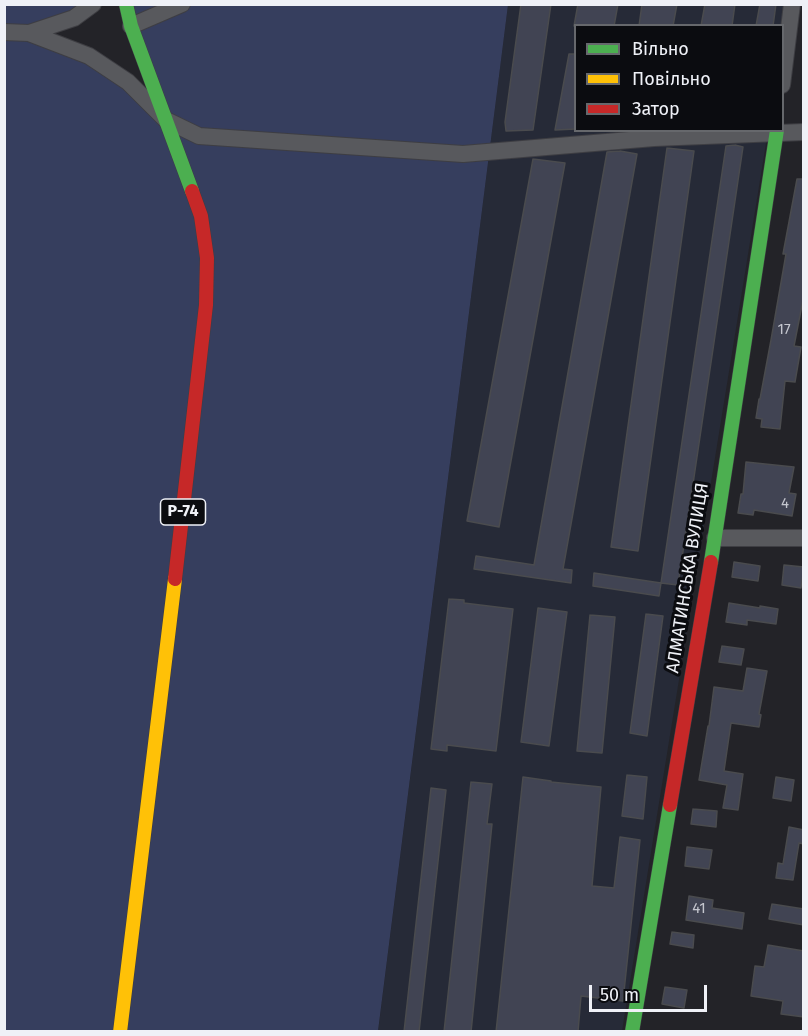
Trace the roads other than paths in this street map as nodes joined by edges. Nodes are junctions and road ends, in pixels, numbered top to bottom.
1 (93, 4) edge
2 (126, 4) edge
3 (182, 4) edge
4 (792, 4) edge
5 (131, 26) junction
6 (4, 32) edge
7 (29, 33) junction
8 (784, 76) edge
9 (166, 120) junction
10 (784, 131) edge
11 (759, 132) edge
12 (777, 132) edge
13 (804, 132) edge
14 (715, 538) junction
15 (804, 538) edge
16 (120, 1032) edge
17 (632, 1032) edge

1 - 7 street
2 - 5 main road, Р-74
3 - 5 street
4 - 8 street
5 - 9 main road, Р-74
6 - 7 street
7 - 9 street
9 - 11 street
9 - 16 main road, Р-74
10 - 13 street
12 - 14 main road, АЛМАТИНСЬКА ВУЛИЦЯ
14 - 15 street
14 - 17 main road, АЛМАТИНСЬКА ВУЛИЦЯ

